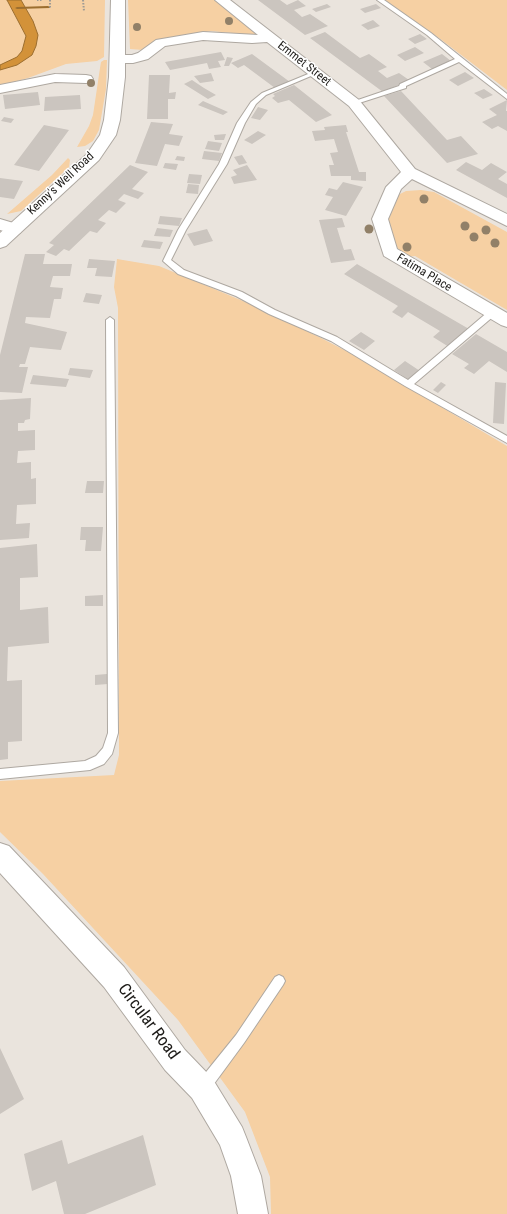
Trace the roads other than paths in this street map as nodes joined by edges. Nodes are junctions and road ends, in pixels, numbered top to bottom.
1 (118, 0) edge
2 (222, 0) edge
3 (380, 0) edge
4 (269, 37) junction
5 (118, 59) junction
6 (460, 60) junction
7 (315, 73) junction
8 (86, 79) dead end
9 (0, 89) edge
10 (507, 97) edge
11 (354, 103) junction
12 (410, 172) junction
13 (507, 221) edge
14 (7, 226) edge
15 (0, 242) edge
16 (492, 313) junction
17 (110, 320) dead end
18 (507, 322) edge
19 (408, 384) junction
20 (507, 440) edge
21 (0, 774) edge
22 (0, 855) edge
23 (279, 981) dead end
24 (202, 1088) junction
25 (252, 1214) edge

1 - 5 main road, Kenny's Well Road
2 - 4 street
3 - 6 lane
4 - 5 street, Emmet Street
4 - 7 street, Emmet Street
5 - 14 main road, Kenny's Well Road
6 - 10 lane
6 - 11 lane
7 - 11 street, Emmet Street
7 - 19 lane
8 - 9 street
11 - 12 street, Emmet Street
12 - 13 street
12 - 16 street, Fatima Place
14 - 15 main road, Kenny's Well Road
16 - 18 street, Fatima Place
16 - 19 lane
17 - 21 lane
19 - 20 lane
22 - 24 main road, Circular Road
23 - 24 lane
24 - 25 main road, Circular Road

